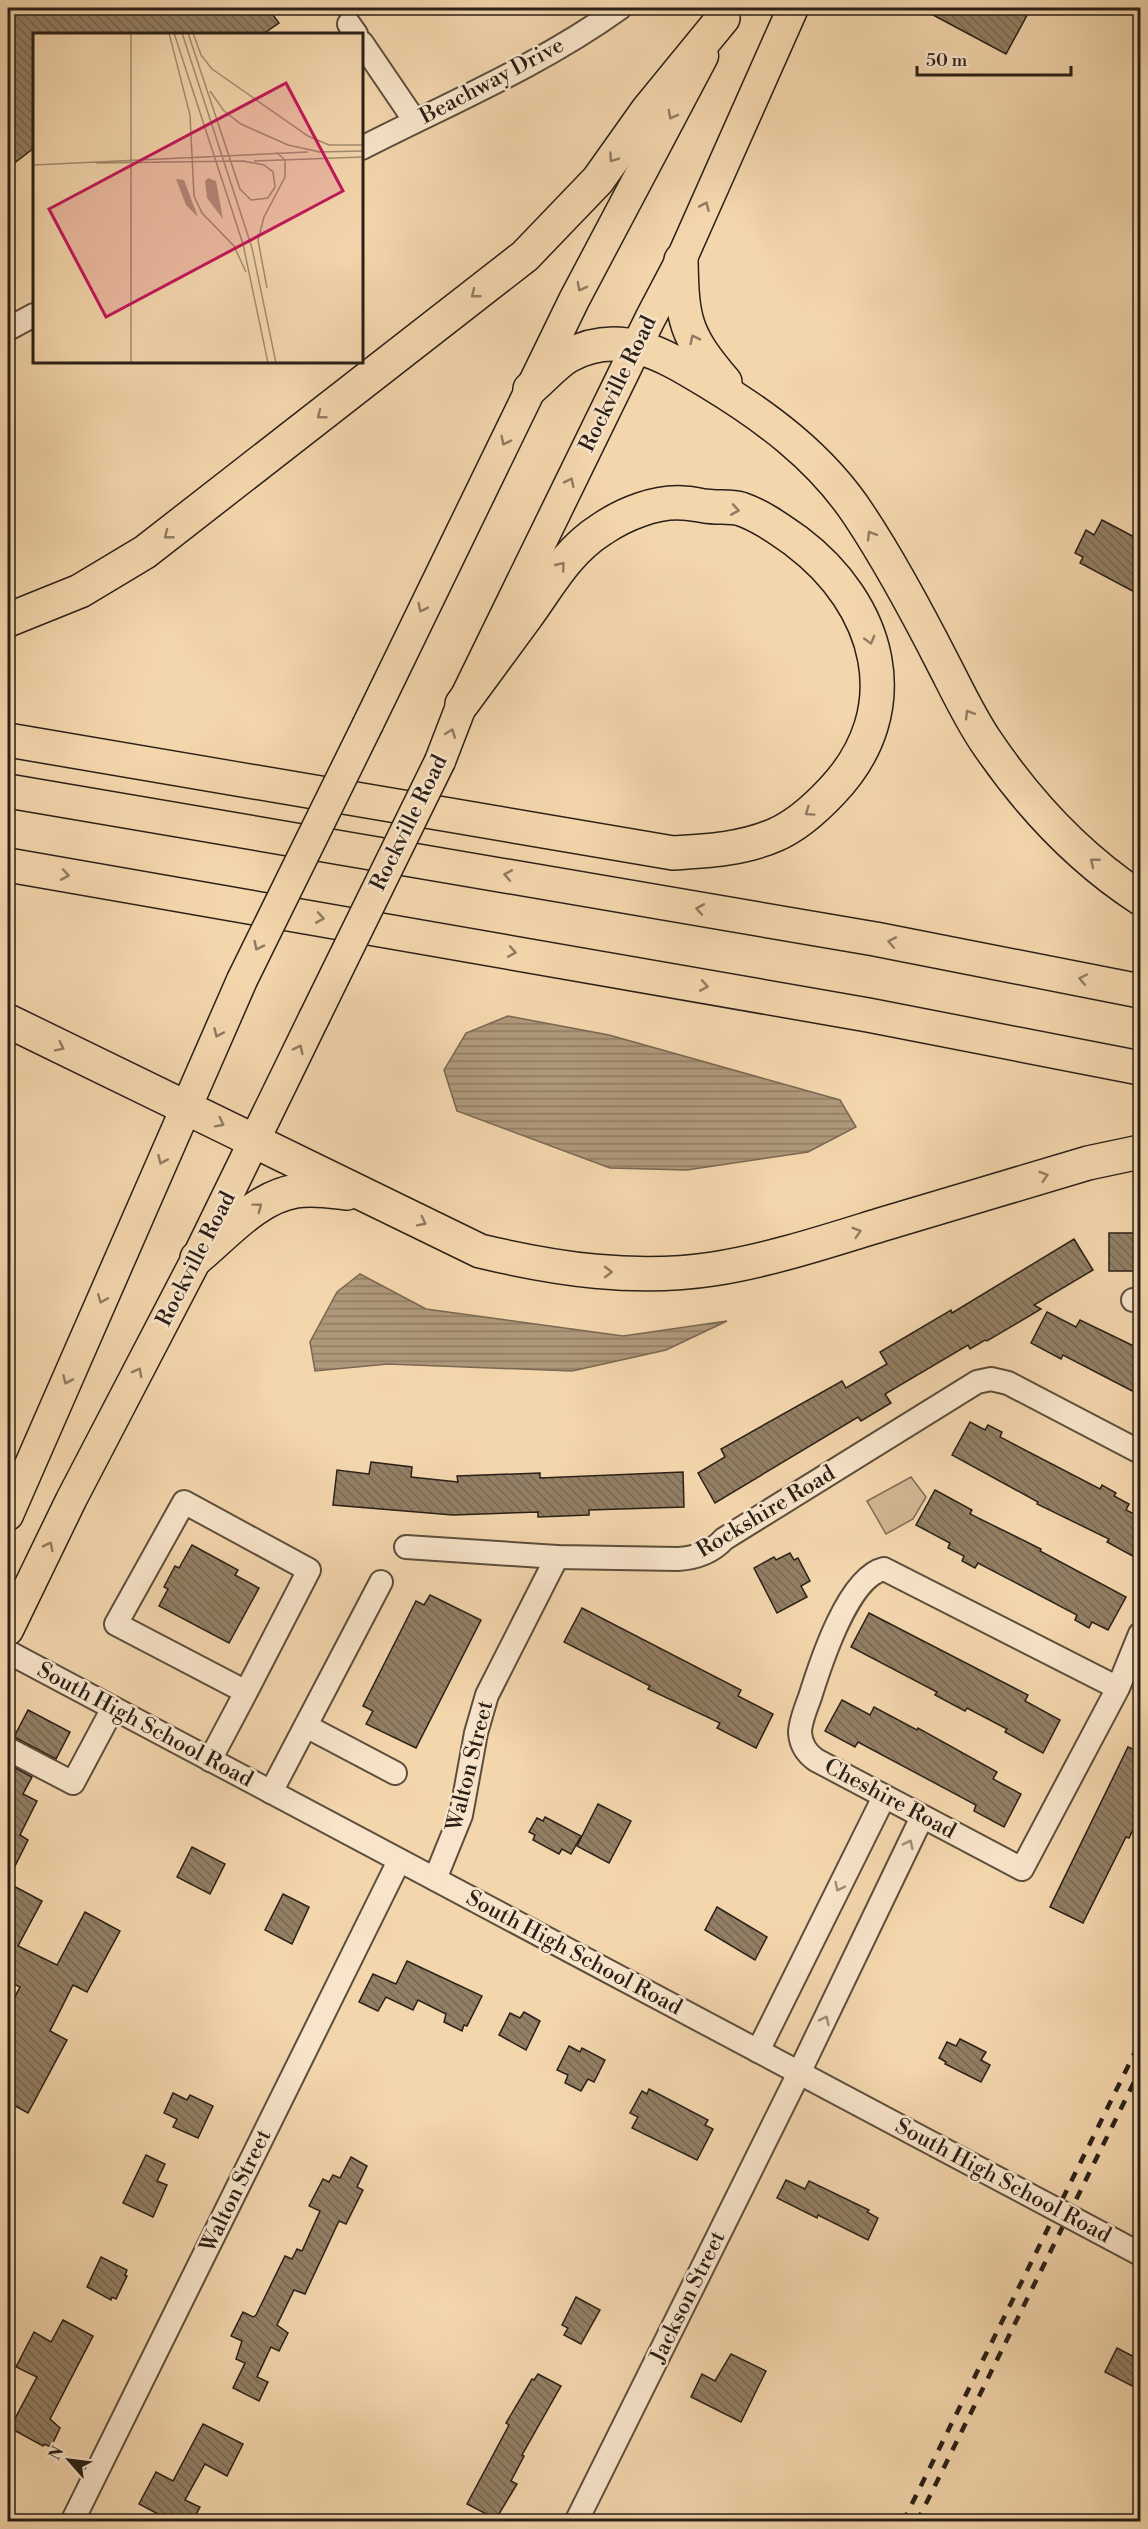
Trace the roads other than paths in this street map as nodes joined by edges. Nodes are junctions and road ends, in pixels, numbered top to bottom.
1 (620, 8) edge
2 (793, 8) edge
3 (726, 13) edge
4 (363, 46) edge
5 (415, 121) junction
6 (363, 147) edge
7 (681, 260) junction
8 (33, 316) edge
9 (8, 329) edge
10 (636, 345) junction
11 (531, 389) junction
12 (742, 402) junction
13 (8, 620) edge
14 (462, 704) junction
15 (8, 740) edge
16 (8, 790) edge
17 (8, 866) edge
18 (1140, 898) edge
19 (1140, 991) edge
20 (8, 1021) edge
21 (1140, 1068) edge
22 (186, 1106) junction
23 (254, 1141) junction
24 (1140, 1152) edge
25 (370, 1196) junction
26 (197, 1258) junction
27 (1140, 1452) edge
28 (8, 1515) edge
29 (406, 1547) dead end
30 (557, 1557) junction
31 (381, 1582) dead end
32 (8, 1630) edge
33 (1140, 1634) edge
34 (8, 1652) edge
35 (1118, 1688) junction
36 (246, 1692) junction
37 (112, 1708) junction
38 (306, 1726) junction
39 (8, 1749) edge
40 (210, 1760) junction
41 (395, 1773) dead end
42 (271, 1792) junction
43 (884, 1797) junction
44 (922, 1817) junction
45 (399, 1860) junction
46 (435, 1879) junction
47 (758, 2051) junction
48 (800, 2073) junction
49 (1140, 2254) edge
50 (72, 2522) edge
51 (576, 2522) edge

1 - 5 street, Beachway Drive
7 -> 2 main road, Rockville Road
3 -> 11 main road
3 -> 13 highway
4 - 5 street
5 - 6 street, Beachway Drive
7 - 10 main road, Rockville Road
12 -> 7 highway
8 - 9 street
10 - 11 highway
10 - 12 highway
14 -> 10 main road, Rockville Road
11 -> 22 main road, bridge
18 -> 12 highway
14 -> 15 highway
23 -> 14 main road, Rockville Road, bridge
19 -> 16 highway
17 -> 21 highway
20 -> 22 highway
22 -> 23 highway
22 -> 28 main road
23 - 25 highway
23 - 26 main road, Rockville Road
25 -> 24 highway
26 -> 25 highway
32 -> 26 main road, Rockville Road
27 - 30 street, Rockshire Road
29 - 30 street, Rockshire Road
30 - 46 street, Walton Street
31 - 38 street
33 - 35 street, Cheshire Road
34 - 37 street, South High School Road
35 - 43 street, Cheshire Road
35 - 44 street, Cheshire Road
36 - 36 street
36 - 40 street
37 - 39 street
37 - 40 street, South High School Road
38 - 41 street
38 - 42 street
40 - 42 street, South High School Road
42 - 45 street, South High School Road
43 - 44 street, Cheshire Road
43 -> 47 street
48 -> 44 street, Jackson Street
45 - 46 street, South High School Road
45 - 50 street, Walton Street
46 - 47 street, South High School Road
47 - 48 street, South High School Road
48 - 49 street, South High School Road, bridge
48 - 51 street, Jackson Street

